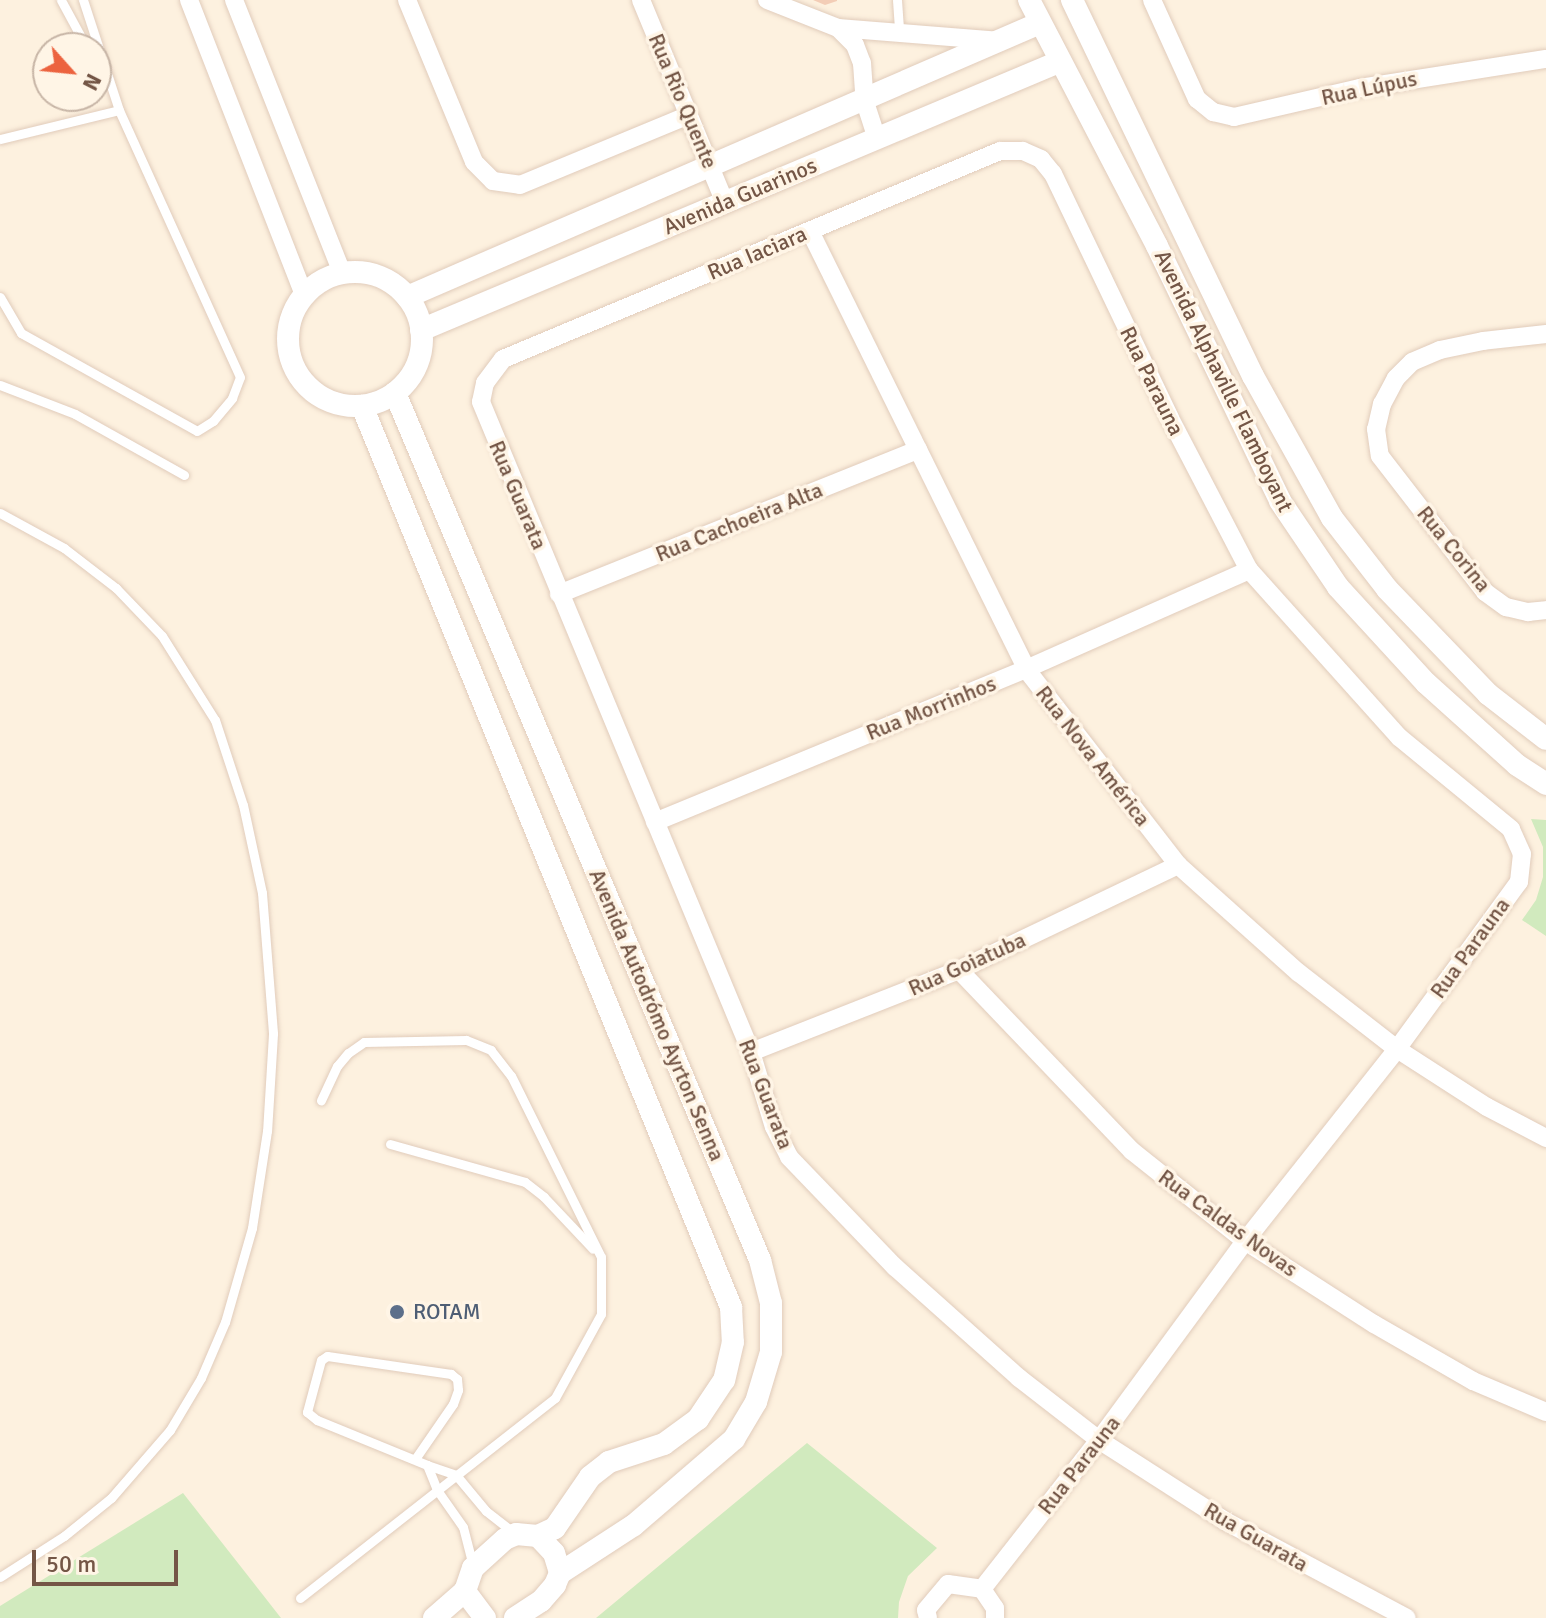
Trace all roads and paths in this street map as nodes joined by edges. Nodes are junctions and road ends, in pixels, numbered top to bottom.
1 (83, 0) edge
2 (189, 0) edge
3 (234, 0) edge
4 (407, 0) edge
5 (641, 0) edge
6 (767, 0) edge
7 (897, 0) edge
8 (1029, 0) edge
9 (1072, 0) edge
10 (1152, 0) edge
11 (65, 1) edge
12 (1040, 23) junction
13 (838, 28) junction
14 (899, 30) junction
15 (80, 32) edge
16 (93, 32) edge
17 (1000, 41) junction
18 (1546, 59) edge
19 (1059, 62) junction
20 (112, 90) edge
21 (865, 102) junction
22 (119, 110) junction
23 (689, 115) junction
24 (877, 138) junction
25 (0, 139) edge
26 (711, 168) junction
27 (1053, 174) joint
28 (725, 203) junction
29 (810, 231) junction
30 (1184, 232) junction
31 (1157, 246) junction
32 (342, 273) junction
33 (304, 295) junction
34 (0, 297) edge
35 (407, 297) junction
36 (421, 330) junction
37 (1546, 334) edge
38 (0, 385) edge
39 (395, 393) junction
40 (481, 402) joint
41 (362, 406) junction
42 (918, 450) junction
43 (184, 475) dead end
44 (0, 513) edge
45 (1249, 570) junction
46 (559, 594) junction
47 (1546, 610) edge
48 (1026, 669) junction
49 (1546, 739) edge
50 (1546, 784) edge
51 (655, 822) junction
52 (1178, 865) junction
53 (959, 970) junction
54 (1397, 1049) junction
55 (751, 1052) junction
56 (321, 1100) dead end
57 (1546, 1138) edge
58 (390, 1144) dead end
59 (1245, 1241) junction
60 (601, 1257) junction
61 (1546, 1412) edge
62 (1099, 1440) junction
63 (415, 1459) junction
64 (427, 1465) junction
65 (456, 1475) junction
66 (437, 1490) junction
67 (527, 1535) junction
68 (473, 1568) junction
69 (560, 1573) junction
70 (0, 1577) edge
71 (982, 1589) junction
72 (465, 1591) junction
73 (300, 1598) dead end
74 (434, 1618) edge
75 (485, 1618) edge
76 (515, 1618) edge
77 (928, 1618) edge
78 (995, 1618) edge
79 (1407, 1618) edge

1 - 16 lane
2 - 33 street
3 - 32 street
4 - 23 street
5 - 23 street, Rua Rio Quente
6 - 13 street
7 - 14 lane
8 - 12 street, Avenida Alphaville Flamboyant
9 - 30 street, Avenida Alphaville Flamboyant
10 - 18 street, Rua Lúpus
11 - 15 lane
12 - 17 street, Avenida Guarinos
12 - 19 street, Avenida Alphaville Flamboyant
13 - 14 street
13 - 21 street
14 - 17 street
17 - 21 street, Avenida Guarinos
19 - 24 street, Avenida Guarinos
19 - 31 street, Avenida Alphaville Flamboyant
20 - 22 lane
21 - 24 street
21 - 26 street, Avenida Guarinos
22 - 25 lane
22 - 34 lane
23 - 26 street, Rua Rio Quente
24 - 28 street, Avenida Guarinos
26 - 28 street, Rua Rio Quente
26 - 35 street, Avenida Guarinos
27 - 29 street, Rua Iaciara
27 - 45 street, Rua Parauna
28 - 36 street, Avenida Guarinos
29 - 40 street, Rua Iaciara
29 - 42 street, Rua Nova América
30 - 31 street
30 - 49 street, Avenida Alphaville Flamboyant
31 - 50 street, Avenida Alphaville Flamboyant
32 - 33 street
32 - 35 street
33 - 41 street
35 - 36 street
36 - 39 street
37 - 47 street, Rua Corina
38 - 43 lane
39 - 41 street
39 - 69 street, Avenida Autodrómo Ayrton Senna
40 - 46 street, Rua Guarata
41 - 67 street, Avenida Autodrómo Ayrton Senna
42 - 46 street, Rua Cachoeira Alta
42 - 48 street, Rua Nova América
44 - 70 lane
45 - 48 street, Rua Morrinhos
45 - 54 street, Rua Parauna
46 - 51 street, Rua Guarata
48 - 51 street, Rua Morrinhos
48 - 52 street, Rua Nova América
51 - 55 street, Rua Guarata
52 - 53 street, Rua Goiatuba
52 - 54 street, Rua Nova América
53 - 55 street, Rua Goiatuba
53 - 59 street, Rua Caldas Novas
54 - 57 street, Rua Nova América
54 - 59 street, Rua Parauna
55 - 62 street, Rua Guarata
56 - 60 lane
58 - 60 lane
59 - 61 street, Rua Caldas Novas
59 - 62 street, Rua Parauna
60 - 65 lane
62 - 71 street, Rua Parauna
62 - 79 street, Rua Guarata
63 - 63 lane
63 - 64 lane
64 - 65 lane
64 - 66 lane
65 - 66 lane
65 - 67 lane
66 - 68 lane
66 - 73 lane
67 - 68 street, Avenida Autodrómo Ayrton Senna
67 - 69 street
68 - 72 street, Avenida Autodrómo Ayrton Senna
69 - 76 street, Avenida Autodrómo Ayrton Senna
71 - 77 street
71 - 78 street
72 - 74 street, Avenida Autodrómo Ayrton Senna
72 - 75 street

